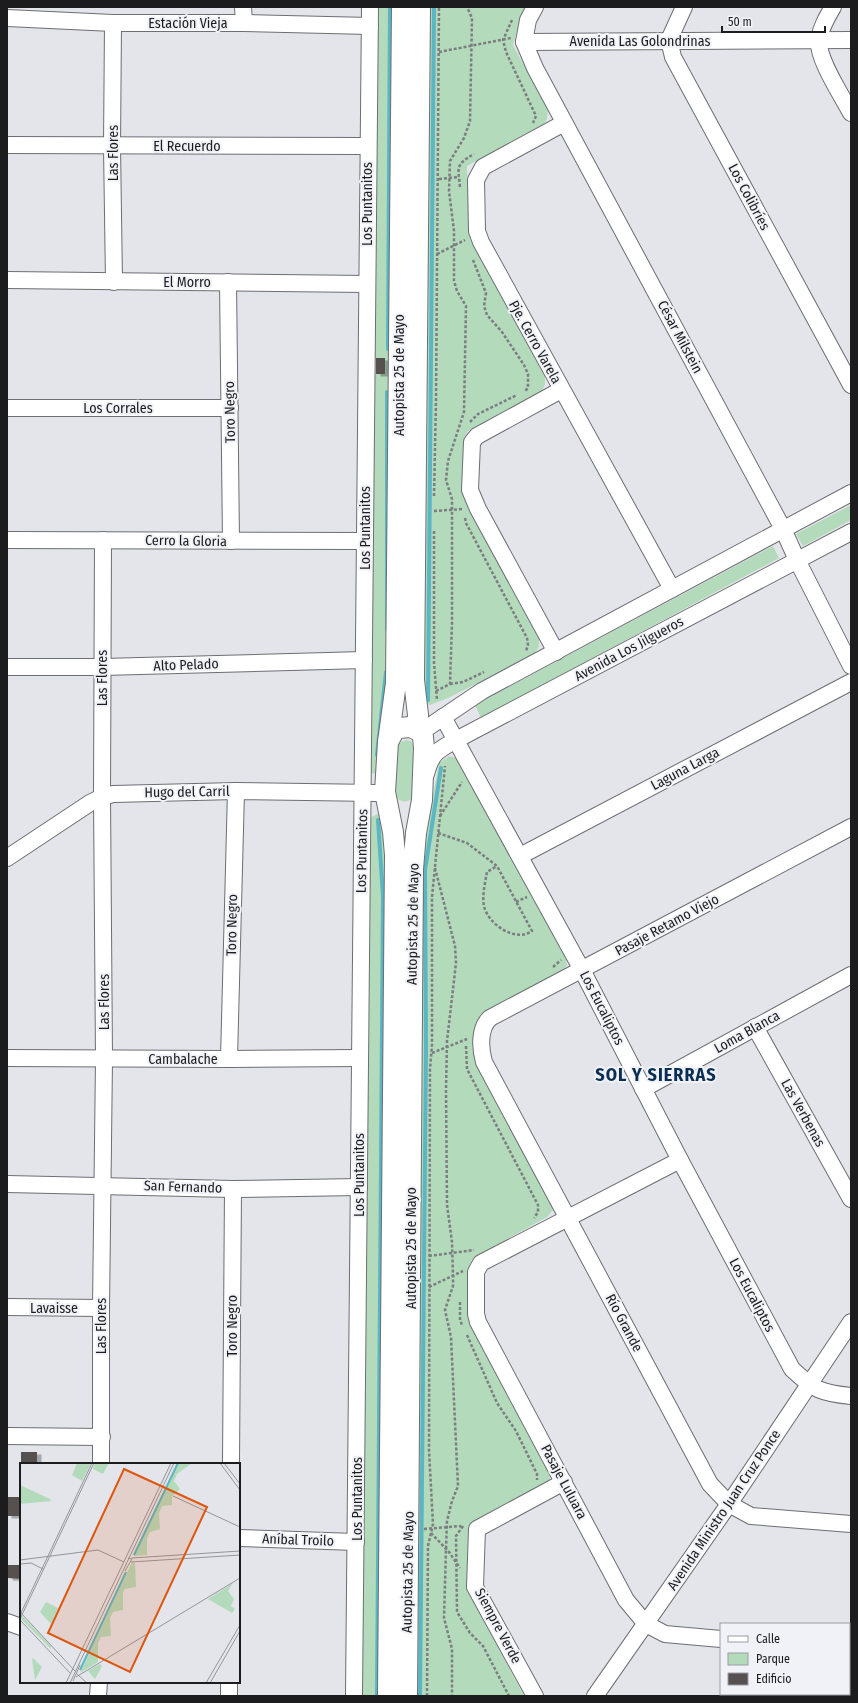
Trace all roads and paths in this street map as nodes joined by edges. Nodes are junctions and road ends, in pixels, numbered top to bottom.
1 (243, 7) edge
2 (370, 7) edge
3 (402, 7) edge
4 (420, 7) edge
5 (439, 7) edge
6 (467, 7) edge
7 (535, 7) edge
8 (684, 7) edge
9 (833, 7) edge
10 (515, 14) dead end
11 (7, 18) edge
12 (113, 23) junction
13 (244, 23) junction
14 (370, 26) junction
15 (525, 39) junction
16 (503, 40) junction
17 (669, 40) junction
18 (819, 40) junction
19 (851, 40) edge
20 (471, 46) junction
21 (439, 52) junction
22 (851, 113) edge
23 (564, 123) junction
24 (526, 127) dead end
25 (7, 145) edge
26 (112, 146) junction
27 (367, 146) junction
28 (475, 154) dead end
29 (478, 176) junction
30 (459, 177) junction
31 (438, 178) junction
32 (450, 178) junction
33 (460, 192) dead end
34 (469, 236) junction
35 (466, 245) dead end
36 (454, 246) junction
37 (437, 254) junction
38 (472, 259) dead end
39 (7, 280) edge
40 (114, 282) junction
41 (228, 282) junction
42 (368, 284) junction
43 (851, 385) edge
44 (561, 390) junction
45 (7, 408) edge
46 (230, 408) junction
47 (465, 427) dead end
48 (851, 493) edge
49 (434, 501) dead end
50 (464, 502) dead end
51 (452, 510) junction
52 (464, 510) junction
53 (434, 518) dead end
54 (434, 526) dead end
55 (783, 528) junction
56 (851, 532) edge
57 (7, 540) edge
58 (103, 540) junction
59 (365, 541) junction
60 (231, 542) junction
61 (797, 560) junction
62 (672, 589) junction
63 (556, 652) junction
64 (519, 655) dead end
65 (364, 660) junction
66 (851, 666) edge
67 (7, 667) edge
68 (102, 667) junction
69 (491, 668) dead end
70 (851, 682) edge
71 (450, 684) junction
72 (436, 691) junction
73 (437, 700) dead end
74 (443, 717) junction
75 (419, 731) junction
76 (456, 740) junction
77 (388, 742) junction
78 (445, 762) dead end
79 (466, 776) dead end
80 (236, 791) junction
81 (423, 791) junction
82 (362, 792) junction
83 (386, 796) junction
84 (102, 797) junction
85 (439, 817) junction
86 (851, 828) edge
87 (438, 833) junction
88 (520, 856) junction
89 (7, 858) edge
90 (434, 866) junction
91 (497, 866) junction
92 (530, 896) dead end
93 (516, 902) junction
94 (563, 958) dead end
95 (582, 970) junction
96 (851, 975) edge
97 (563, 980) junction
98 (483, 1028) junction
99 (755, 1028) junction
100 (447, 1047) junction
101 (432, 1053) junction
102 (7, 1058) edge
103 (360, 1058) junction
104 (104, 1059) junction
105 (229, 1059) junction
106 (643, 1088) junction
107 (680, 1160) junction
108 (7, 1184) edge
109 (103, 1185) junction
110 (359, 1187) junction
111 (233, 1189) junction
112 (851, 1199) edge
113 (568, 1218) junction
114 (453, 1253) junction
115 (429, 1256) junction
116 (486, 1260) junction
117 (453, 1276) junction
118 (429, 1287) junction
119 (7, 1307) edge
120 (101, 1308) junction
121 (851, 1322) edge
122 (810, 1386) junction
123 (851, 1396) edge
124 (7, 1436) edge
125 (102, 1437) junction
126 (101, 1463) edge
127 (231, 1463) edge
128 (564, 1482) junction
129 (729, 1504) junction
130 (851, 1524) edge
131 (446, 1527) junction
132 (432, 1528) junction
133 (478, 1529) junction
134 (431, 1533) junction
135 (240, 1538) edge
136 (356, 1542) junction
137 (446, 1549) junction
138 (475, 1587) junction
139 (7, 1622) edge
140 (646, 1624) junction
141 (20, 1627) edge
142 (720, 1639) edge
143 (99, 1683) edge
144 (229, 1683) edge
145 (98, 1696) edge
146 (229, 1696) edge
147 (354, 1696) edge
148 (388, 1696) edge
149 (407, 1696) edge
150 (427, 1696) edge
151 (452, 1696) edge
152 (535, 1696) edge
153 (595, 1696) edge

1 - 13 street
2 - 14 street, Los Puntanitos
3 - 77 main road, Autopista 25 de Mayo
4 - 75 main road, Autopista 25 de Mayo
5 - 21 path
6 - 20 path
7 - 15 street
8 - 17 street
9 - 18 street
10 - 16 path
11 - 12 street, Estación Vieja
12 - 13 street, Estación Vieja
12 - 26 street, Las Flores
13 - 14 street, Estación Vieja
14 - 27 street, Los Puntanitos
15 - 16 path
15 - 17 street, Avenida Las Golondrinas
15 - 23 street, César Milstein
16 - 20 path
16 - 24 path
17 - 18 street, Avenida Las Golondrinas
17 - 43 street, Los Colibríes
18 - 19 street, Avenida Las Golondrinas
18 - 22 street
20 - 21 path
20 - 32 path
21 - 31 path
23 - 29 street
23 - 55 street, César Milstein
25 - 26 street, El Recuerdo
26 - 27 street, El Recuerdo
26 - 40 street, Las Flores
27 - 42 street, Los Puntanitos
28 - 30 path
29 - 30 path
29 - 34 street, Pje. Cerro Varela
30 - 32 path
30 - 33 path
31 - 32 path
31 - 37 path
32 - 36 path
34 - 35 path
34 - 36 path
34 - 44 street, Pje. Cerro Varela
36 - 37 path
36 - 51 path
37 - 49 path
38 - 47 path
39 - 40 street, El Morro
40 - 41 street, El Morro
41 - 42 street, El Morro
41 - 46 street, Toro Negro
42 - 59 street, Los Puntanitos
44 - 62 street, Pje. Cerro Varela
44 - 63 street
45 - 46 street, Los Corrales
46 - 60 street, Toro Negro
48 - 55 street
50 - 52 path
51 - 52 path
51 - 53 path
51 - 71 path
52 - 64 path
54 - 72 path
55 - 61 street, César Milstein
55 - 62 street
56 - 61 street, Avenida Los Jilgueros
57 - 58 street, Cerro la Gloria
58 - 60 street, Cerro la Gloria
58 - 68 street, Las Flores
59 - 60 street, Cerro la Gloria
59 - 65 street, Los Puntanitos
61 - 66 street, César Milstein
61 - 76 street, Avenida Los Jilgueros
62 - 63 street
63 - 74 street
65 - 68 street, Alto Pelado
65 - 82 street, Los Puntanitos
67 - 68 street, Alto Pelado
68 - 84 street, Las Flores
69 - 71 path
70 - 88 street, Laguna Larga
71 - 72 path
72 - 73 path
74 - 75 street
74 - 76 street, Los Eucaliptos
75 - 77 main road
75 - 81 main road, Autopista 25 de Mayo
76 - 81 street, Avenida Los Jilgueros
76 - 88 street, Los Eucaliptos
77 - 83 main road, Autopista 25 de Mayo
78 - 85 path
79 - 85 path
80 - 82 street, Hugo del Carril
80 - 84 street, Hugo del Carril
80 - 105 street, Toro Negro
81 - 83 main road
81 - 149 main road, Autopista 25 de Mayo
82 - 83 street, Hugo del Carril
82 - 103 street, Los Puntanitos
83 - 148 main road, Autopista 25 de Mayo
84 - 89 street, Hugo del Carril
84 - 104 street, Las Flores
85 - 87 path
86 - 95 street, Pasaje Retamo Viejo
87 - 90 path
87 - 91 path
88 - 95 street, Los Eucaliptos
90 - 100 path
90 - 101 path
91 - 93 path
91 - 93 path
92 - 93 path
94 - 97 path
95 - 97 street, Pasaje Retamo Viejo
95 - 106 street, Los Eucaliptos
96 - 99 street, Loma Blanca
97 - 98 street, Pasaje Retamo Viejo
98 - 100 path
98 - 113 street, Río Grande
99 - 106 street, Loma Blanca
99 - 112 street, Las Verbenas
100 - 101 path
100 - 114 path
101 - 115 path
102 - 104 street, Cambalache
103 - 105 street, Cambalache
103 - 110 street, Los Puntanitos
104 - 105 street, Cambalache
104 - 109 street, Las Flores
106 - 107 street, Los Eucaliptos
107 - 113 street
107 - 122 street, Los Eucaliptos
108 - 109 street, San Fernando
109 - 111 street, San Fernando
109 - 120 street, Las Flores
110 - 111 street, San Fernando
110 - 136 street, Los Puntanitos
111 - 127 street, Toro Negro
113 - 116 street
113 - 129 street, Río Grande
114 - 115 path
114 - 116 path
114 - 117 path
115 - 118 path
116 - 117 path
116 - 128 street, Pasaje Luluara
117 - 118 path
117 - 131 path
118 - 132 path
119 - 120 street, Lavaisse
120 - 125 street, Las Flores
121 - 122 street, Avenida Ministro Juan Cruz Ponce
122 - 123 street, Los Eucaliptos
122 - 129 street, Avenida Ministro Juan Cruz Ponce
124 - 125 street
125 - 126 street, Las Flores
128 - 133 street
128 - 140 street, Pasaje Luluara
129 - 130 street, Río Grande
129 - 140 street, Avenida Ministro Juan Cruz Ponce
131 - 132 path
131 - 133 path
131 - 137 path
132 - 134 path
133 - 138 street, Siempre Verde
134 - 137 path
134 - 150 path
135 - 136 street, Aníbal Troilo
136 - 147 street, Los Puntanitos
137 - 138 path
137 - 151 path
138 - 152 street, Siempre Verde
139 - 141 street
140 - 142 street, Pasaje Luluara
140 - 153 street, Avenida Ministro Juan Cruz Ponce
143 - 145 street
144 - 146 street

